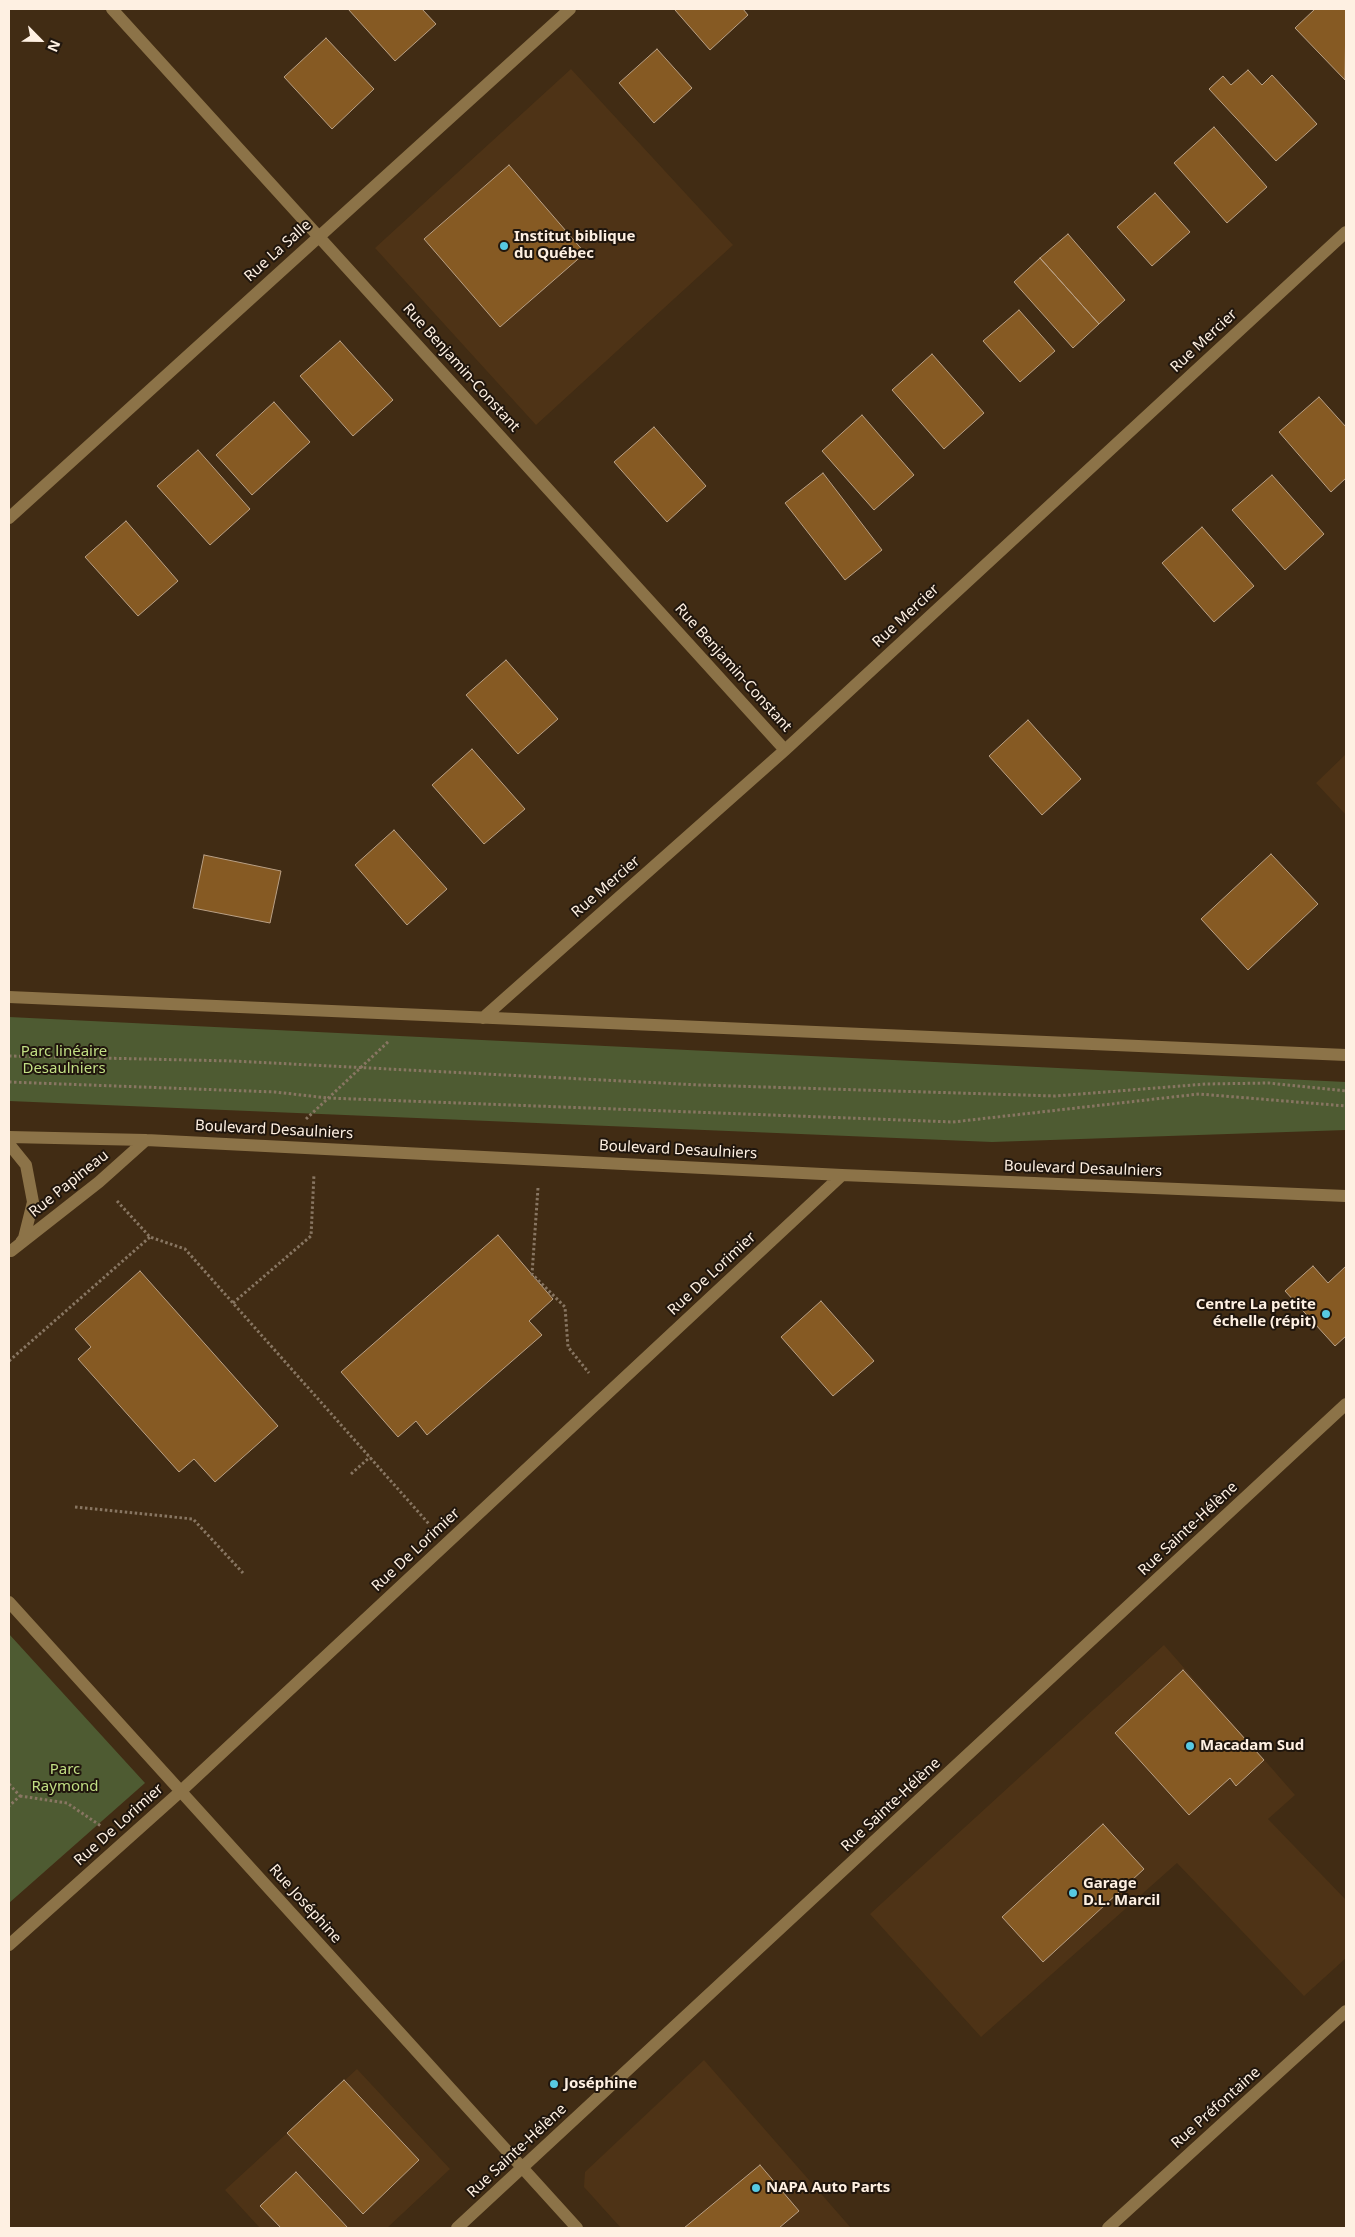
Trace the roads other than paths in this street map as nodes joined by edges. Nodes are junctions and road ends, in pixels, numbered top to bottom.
1 (112, 9) edge
2 (570, 9) edge
3 (1346, 232) edge
4 (320, 236) junction
5 (9, 518) edge
6 (785, 750) junction
7 (9, 996) edge
8 (483, 1018) junction
9 (1346, 1055) edge
10 (9, 1137) edge
11 (146, 1140) junction
12 (9, 1144) edge
13 (842, 1175) junction
14 (1346, 1196) edge
15 (10, 1252) edge
16 (1346, 1404) edge
17 (9, 1602) edge
18 (180, 1791) junction
19 (9, 1945) edge
20 (1346, 2011) edge
21 (523, 2169) junction
22 (457, 2228) edge
23 (577, 2228) edge
24 (1108, 2228) edge

1 - 4 street, Rue Benjamin-Constant
2 - 4 street, Rue La Salle
3 - 6 street, Rue Mercier
4 - 5 street, Rue La Salle
4 - 6 street, Rue Benjamin-Constant
6 - 8 street, Rue Mercier
7 - 8 street
8 - 9 street
10 - 11 street, Boulevard Desaulniers
11 - 13 street, Boulevard Desaulniers
11 - 15 street, Rue Papineau
12 - 15 street, Rue Papineau
13 - 14 street, Boulevard Desaulniers
13 - 18 street, Rue De Lorimier
16 - 21 street, Rue Sainte-Hélène
17 - 18 street, Rue Joséphine
18 - 19 street, Rue De Lorimier
18 - 21 street, Rue Joséphine
20 - 24 street, Rue Préfontaine
21 - 22 street, Rue Sainte-Hélène
21 - 23 street, Rue Joséphine

